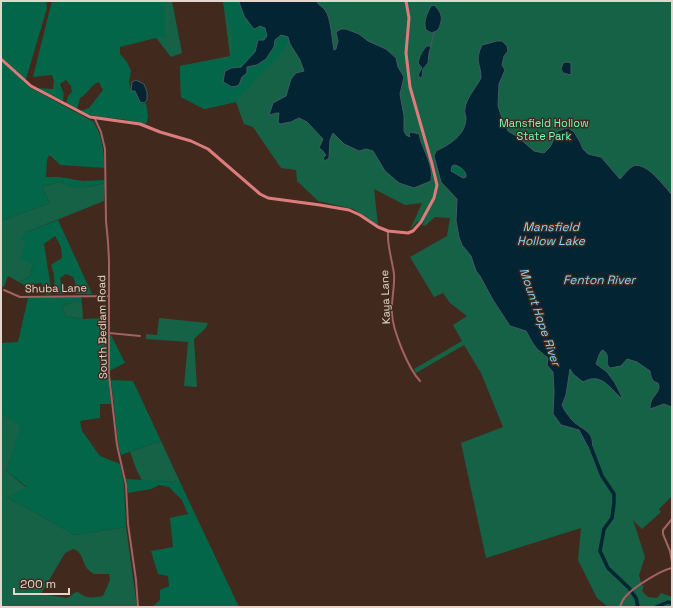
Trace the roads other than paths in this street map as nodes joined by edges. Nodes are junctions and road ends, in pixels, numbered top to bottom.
1 (406, 1) edge
2 (1, 59) edge
3 (95, 119) junction
4 (388, 231) junction
5 (4, 290) dead end
6 (109, 296) junction
7 (109, 334) junction
8 (140, 336) dead end
9 (420, 381) dead end
10 (672, 519) edge
11 (672, 562) edge
12 (672, 568) edge
13 (138, 607) edge
14 (620, 607) edge

1 - 4 street
2 - 3 street
3 - 4 street
3 - 6 street, South Bedlam Road
4 - 9 street, Kaya Lane
5 - 6 street, Shuba Lane
6 - 7 street, South Bedlam Road
7 - 8 street
7 - 13 street, South Bedlam Road
10 - 11 street
12 - 14 street

